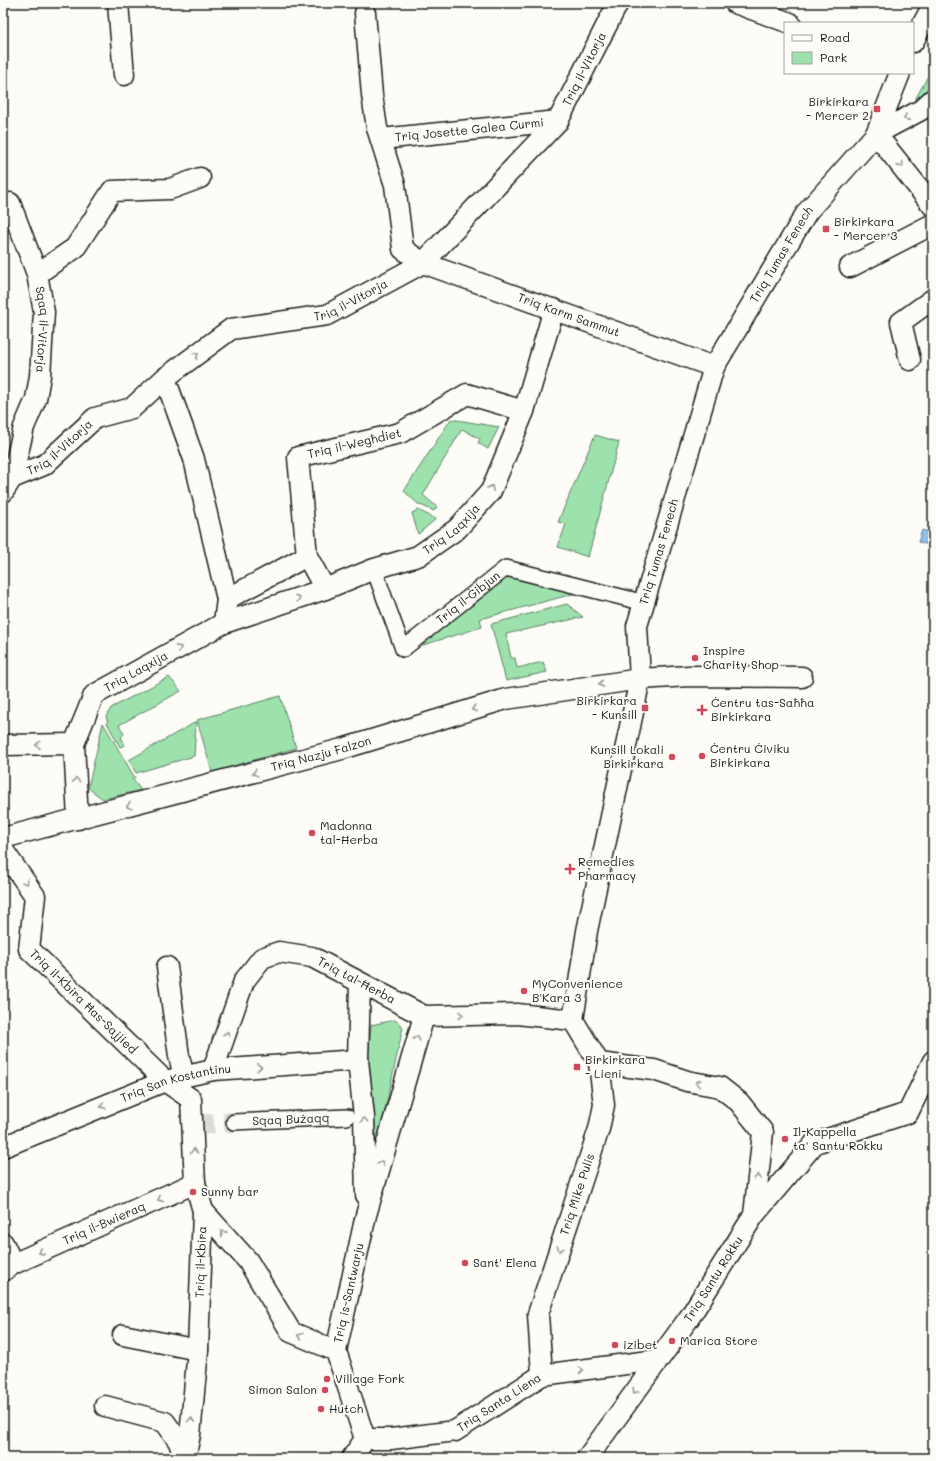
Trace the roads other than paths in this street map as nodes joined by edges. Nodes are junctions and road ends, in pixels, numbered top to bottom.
1 (118, 3) edge
2 (618, 3) edge
3 (735, 3) edge
4 (933, 5) edge
5 (365, 13) dead end
6 (787, 22) edge
7 (914, 40) edge
8 (900, 74) edge
9 (124, 75) dead end
10 (933, 99) edge
11 (558, 121) junction
12 (876, 134) junction
13 (381, 139) junction
14 (200, 178) dead end
15 (10, 203) dead end
16 (933, 206) edge
17 (933, 224) edge
18 (423, 263) junction
19 (850, 266) dead end
20 (37, 274) junction
21 (933, 299) edge
22 (554, 309) junction
23 (910, 360) dead end
24 (714, 367) junction
25 (165, 378) junction
26 (524, 412) junction
27 (8, 485) edge
28 (307, 556) junction
29 (374, 569) junction
30 (325, 589) junction
31 (227, 599) junction
32 (645, 603) junction
33 (224, 623) junction
34 (802, 677) dead end
35 (640, 679) junction
36 (74, 744) junction
37 (3, 745) edge
38 (78, 819) junction
39 (3, 838) edge
40 (3, 850) edge
41 (167, 967) dead end
42 (360, 983) junction
43 (424, 1016) junction
44 (573, 1020) junction
45 (358, 1060) junction
46 (933, 1061) edge
47 (599, 1063) junction
48 (213, 1070) junction
49 (174, 1079) junction
50 (347, 1117) dead end
51 (234, 1122) tunnel mouth
52 (3, 1147) edge
53 (195, 1183) junction
54 (203, 1211) junction
55 (366, 1215) junction
56 (754, 1216) junction
57 (3, 1243) edge
58 (8, 1268) edge
59 (123, 1335) dead end
60 (198, 1350) junction
61 (336, 1350) junction
62 (657, 1360) junction
63 (542, 1375) junction
64 (105, 1406) dead end
65 (364, 1439) junction
66 (184, 1458) edge
67 (352, 1458) edge
68 (587, 1458) edge

1 - 9 street
2 - 11 street, Triq il-Vitorja
3 - 6 street
4 - 7 street
5 - 13 street, Triq Josette Galea Curmi
8 - 12 street, Triq Tumas Fenech
10 -> 12 street, Triq Tumas Fenech
11 - 13 street, Triq Josette Galea Curmi
11 - 18 street, Triq il-Vitorja
12 -> 16 street
12 - 24 street, Triq Tumas Fenech
13 - 18 street, Triq Josette Galea Curmi
14 - 20 street, Sqaq il-Vitorja
15 - 20 street, Sqaq il-Vitorja
17 - 19 street
18 - 22 street, Triq Karm Sammut
25 -> 18 street, Triq il-Vitorja
20 - 27 street, Sqaq il-Vitorja
21 - 23 street
22 - 24 street, Triq Karm Sammut
22 - 26 street, Triq Laqxija
24 - 32 street, Triq Tumas Fenech
25 - 27 street, Triq il-Vitorja
25 - 31 street
26 - 28 street, Triq il-Wegħdiet
29 -> 26 street, Triq Laqxija
28 - 30 street, Triq il-Wegħdiet
28 - 31 street
29 - 30 street, Triq Laqxija
29 - 32 street, Triq il-Ġibjun
33 -> 30 street, Triq Laqxija
31 - 33 street
32 - 35 street, Triq Tumas Fenech
36 -> 33 street, Triq Laqxija
34 - 35 street, Triq Nazju Falzon
35 -> 38 street, Triq Nazju Falzon
35 - 44 street, Triq Tumas Fenech
36 -> 37 street
38 -> 36 street, Triq Laqxija
38 - 39 street, Triq Nazju Falzon
40 -> 49 street, Triq il-Kbira Ħas-Sajjied
41 - 49 street
42 - 43 street, Triq tal-Ħerba
42 - 45 street, Triq is-Santwarju
48 -> 42 street, Triq tal-Ħerba
43 -> 44 street, Triq tal-Ħerba
55 -> 43 street, Triq is-Santwarju
44 - 47 street, Triq Mike Pulis
48 -> 45 street, Triq San Kostantinu
55 -> 45 street, Triq is-Santwarju
46 - 56 street, Triq Santu Rokku
56 -> 47 street
47 -> 63 street, Triq Mike Pulis
48 - 49 street, Triq San Kostantinu
49 -> 52 street, Triq San Kostantinu
53 -> 49 street, Triq il-Kbira
50 - 51 street, Sqaq Bużaqq
53 - 54 street, Triq il-Kbira
53 -> 58 street, Triq il-Bwieraq
54 - 60 street, Triq il-Kbira
61 -> 54 street
55 - 61 street, Triq is-Santwarju
56 - 62 street, Triq Santu Rokku
57 - 58 street, Triq il-Bwieraq
59 - 60 street
66 -> 60 street, Triq il-Kbira
61 - 65 street, Triq is-Santwarju
63 -> 62 street, Triq Santa Liena
62 -> 68 street, Triq Santu Rokku
63 - 65 street, Triq Santa Liena
64 - 66 street
65 - 67 street

